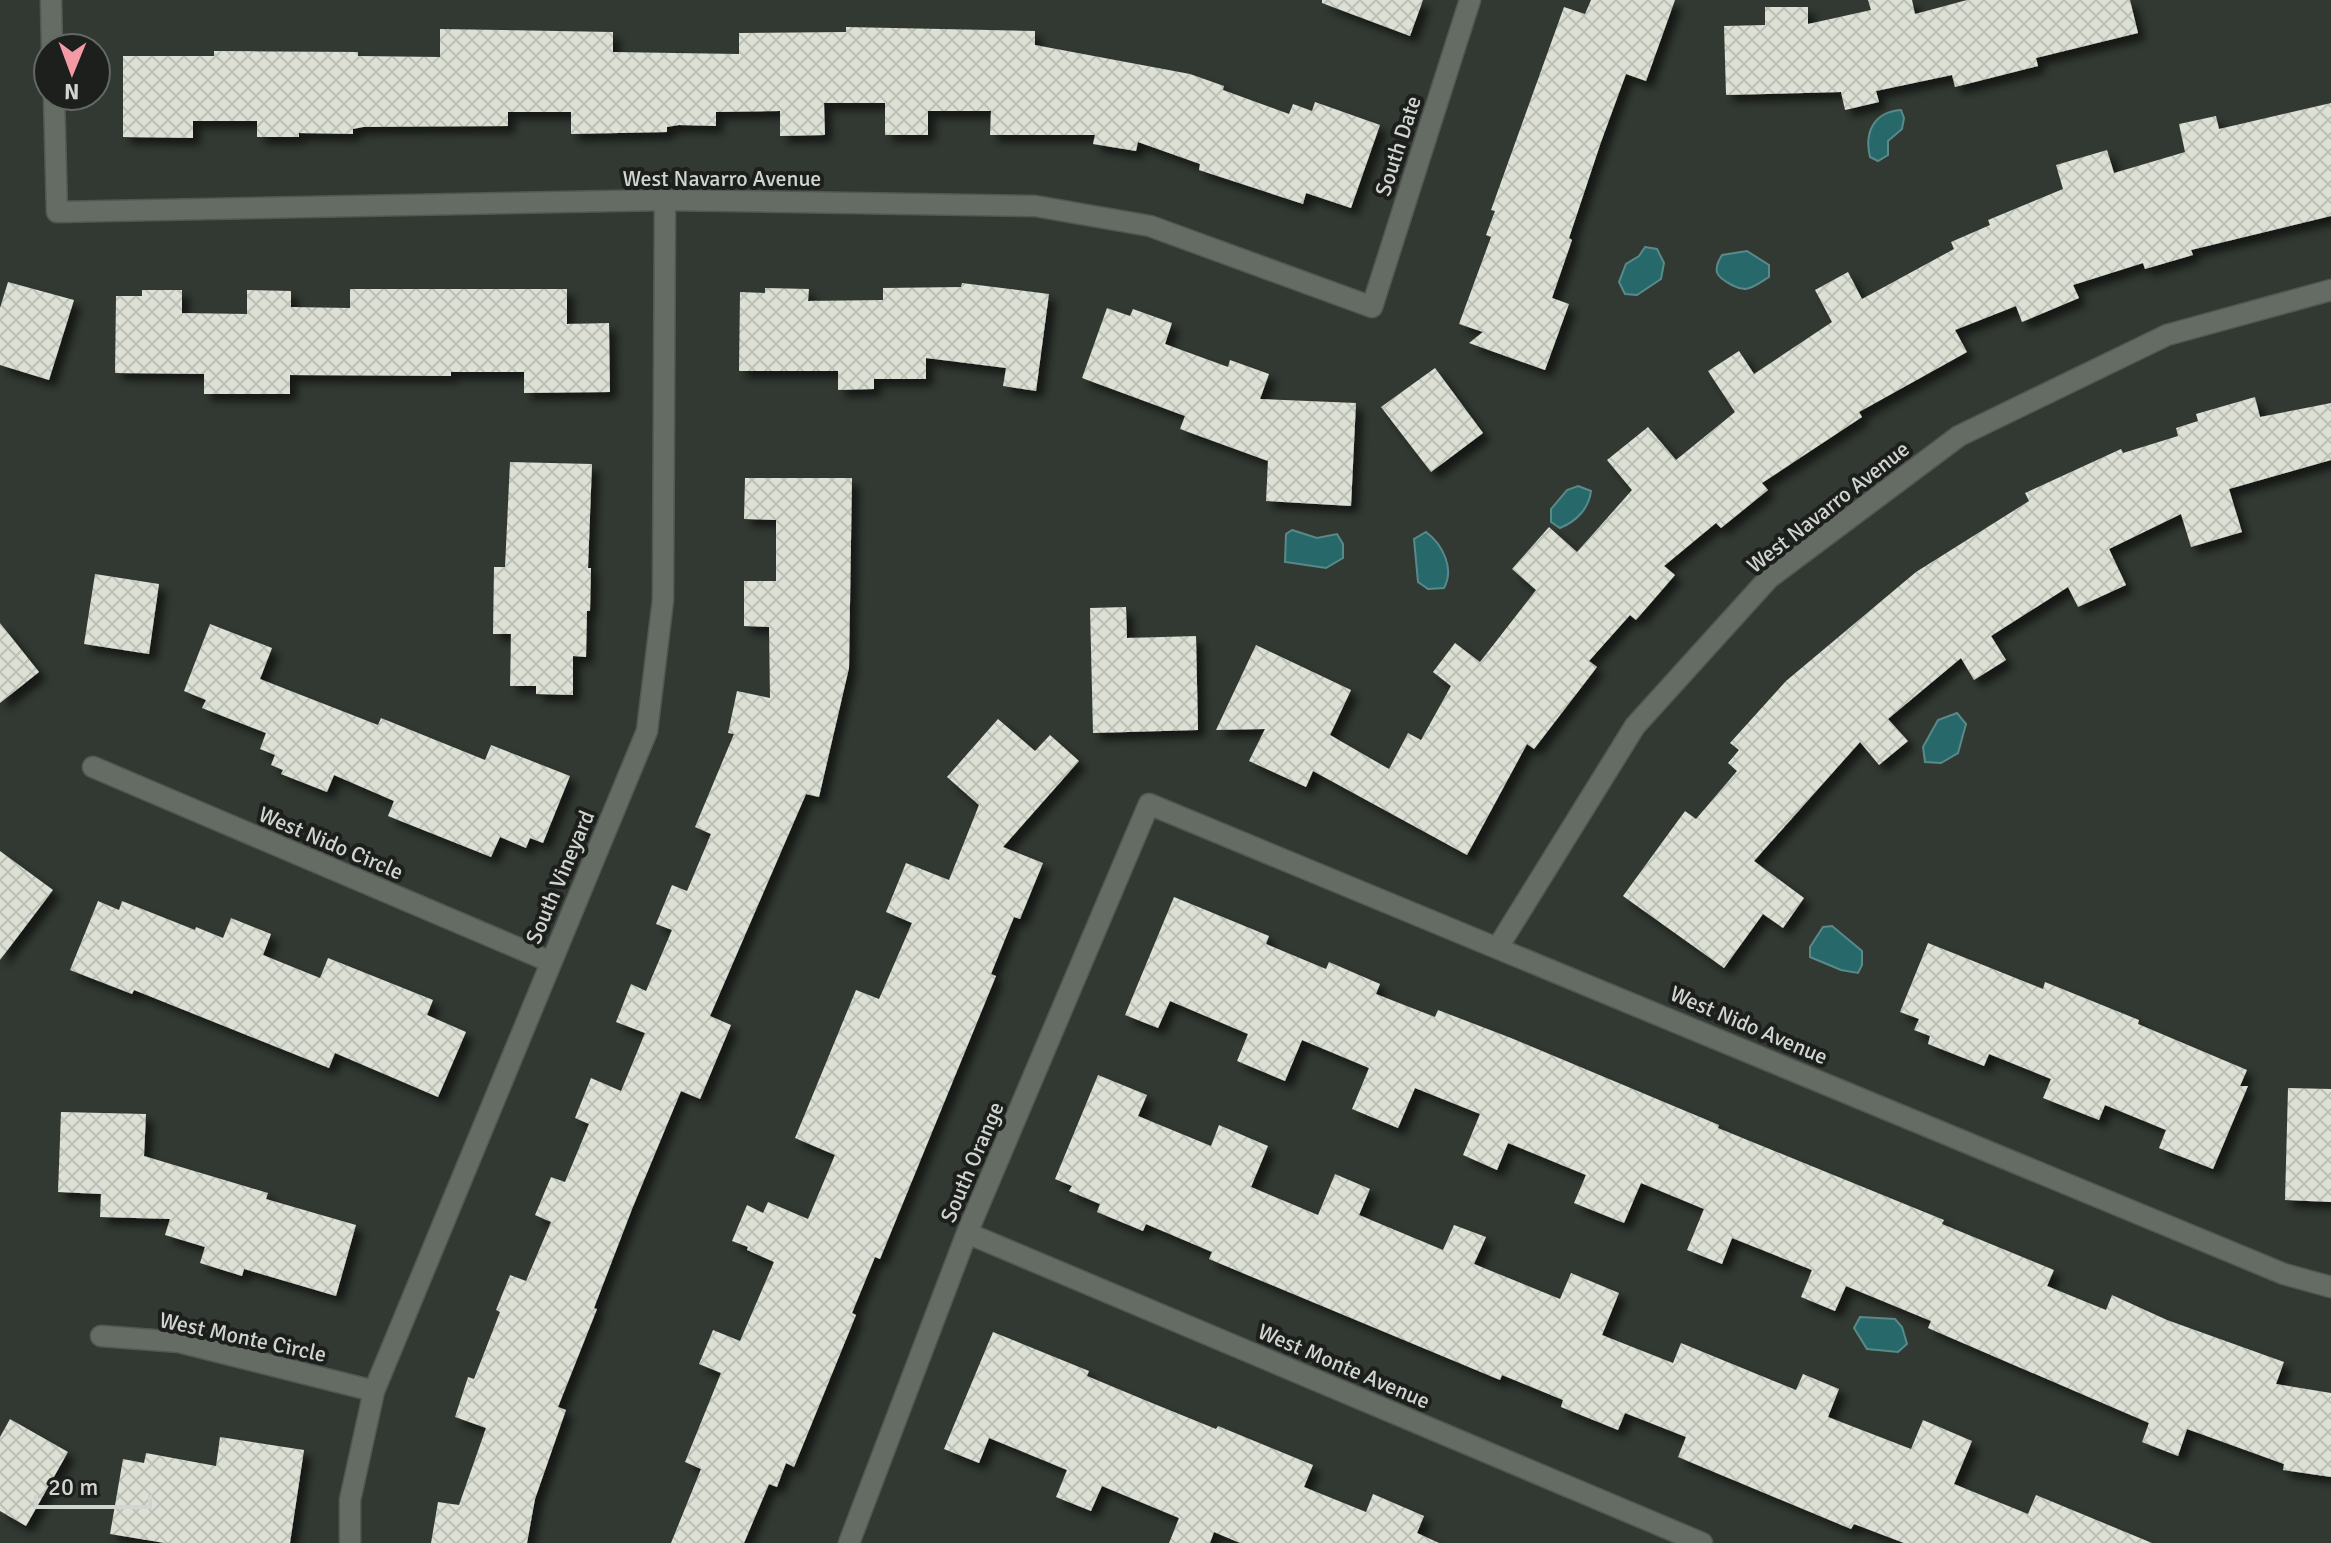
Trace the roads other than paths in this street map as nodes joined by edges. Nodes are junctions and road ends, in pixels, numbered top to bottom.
1 (51, 0) edge
2 (1470, 0) edge
3 (52, 32) edge
4 (54, 112) edge
5 (665, 200) junction
6 (2331, 290) edge
7 (1372, 307) joint
8 (93, 767) dead end
9 (1149, 804) joint
10 (1498, 947) junction
11 (551, 962) junction
12 (967, 1233) junction
13 (2331, 1287) edge
14 (101, 1336) dead end
15 (374, 1391) junction
16 (350, 1543) edge
17 (849, 1543) edge
18 (1702, 1543) edge

1 - 3 street
2 - 7 street, South Date
4 - 5 street, West Navarro Avenue
5 - 7 street, West Navarro Avenue
5 - 11 street, South Vineyard
6 - 10 street, West Navarro Avenue
8 - 11 street, West Nido Circle
9 - 10 street, West Nido Avenue
9 - 12 street, South Orange
10 - 13 street, West Nido Avenue
11 - 15 street, South Vineyard
12 - 17 street, South Orange
12 - 18 street, West Monte Avenue
14 - 15 street, West Monte Circle
15 - 16 street, South Vineyard

